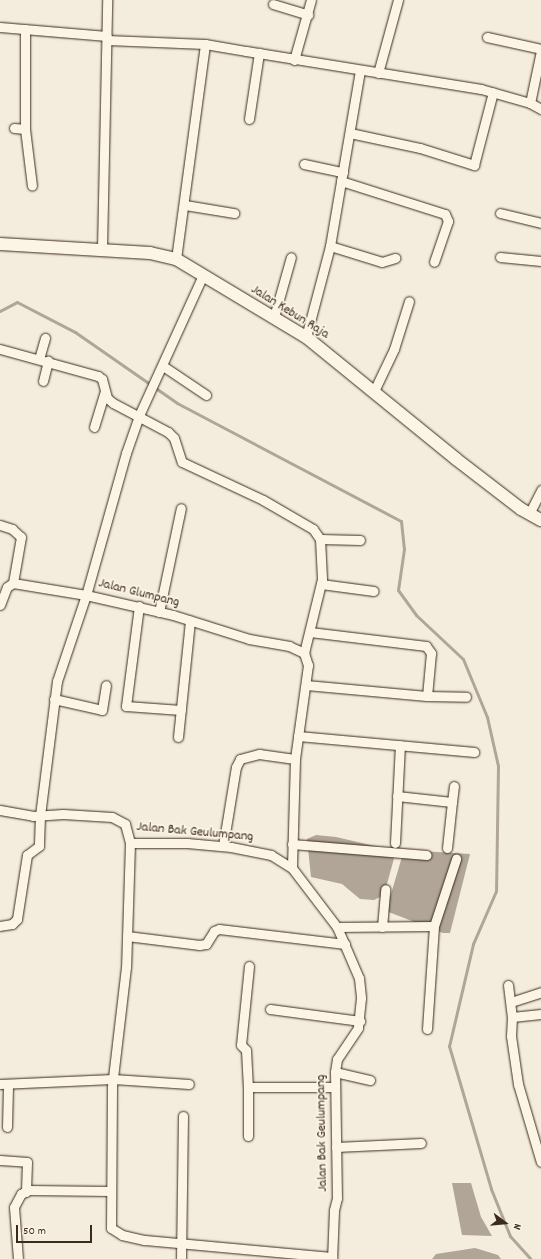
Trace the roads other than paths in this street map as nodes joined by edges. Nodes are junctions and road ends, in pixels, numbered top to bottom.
1 (108, 0) edge
2 (311, 0) edge
3 (398, 0) edge
4 (273, 4) dead end
5 (308, 15) junction
6 (0, 27) edge
7 (25, 29) junction
8 (488, 37) dead end
9 (107, 38) junction
10 (204, 44) junction
11 (541, 50) edge
12 (260, 53) junction
13 (294, 60) junction
14 (360, 71) junction
15 (378, 73) junction
16 (493, 92) junction
17 (530, 103) junction
18 (541, 109) edge
19 (249, 119) dead end
20 (14, 128) dead end
21 (25, 129) junction
22 (350, 133) junction
23 (304, 164) dead end
24 (342, 177) junction
25 (32, 186) dead end
26 (185, 205) junction
27 (234, 213) dead end
28 (500, 213) dead end
29 (541, 223) edge
30 (0, 244) edge
31 (330, 246) junction
32 (102, 249) junction
33 (291, 257) dead end
34 (500, 257) dead end
35 (395, 258) dead end
36 (176, 259) junction
37 (541, 261) edge
38 (434, 262) dead end
39 (203, 275) junction
40 (410, 302) dead end
41 (274, 317) junction
42 (306, 337) junction
43 (45, 338) dead end
44 (0, 349) edge
45 (43, 360) junction
46 (164, 366) junction
47 (43, 381) dead end
48 (374, 391) junction
49 (105, 392) junction
50 (206, 396) dead end
51 (139, 416) junction
52 (94, 427) dead end
53 (541, 490) edge
54 (181, 508) dead end
55 (529, 514) junction
56 (541, 520) edge
57 (0, 526) edge
58 (320, 539) junction
59 (360, 540) dead end
60 (13, 583) junction
61 (321, 584) junction
62 (374, 591) dead end
63 (86, 595) junction
64 (0, 605) edge
65 (139, 606) junction
66 (159, 612) junction
67 (190, 621) junction
68 (310, 632) junction
69 (304, 653) junction
70 (306, 685) junction
71 (106, 686) dead end
72 (427, 696) junction
73 (466, 697) dead end
74 (54, 699) junction
75 (181, 710) junction
76 (298, 736) junction
77 (178, 737) dead end
78 (400, 745) junction
79 (474, 752) dead end
80 (295, 759) junction
81 (454, 786) dead end
82 (397, 796) junction
83 (452, 802) junction
84 (0, 810) edge
85 (40, 816) junction
86 (130, 843) junction
87 (395, 843) dead end
88 (292, 844) junction
89 (223, 846) junction
90 (447, 848) dead end
91 (427, 855) dead end
92 (456, 859) dead end
93 (292, 868) junction
94 (385, 889) dead end
95 (0, 926) edge
96 (434, 926) junction
97 (337, 927) junction
98 (382, 927) junction
99 (127, 936) junction
100 (345, 944) junction
101 (249, 966) dead end
102 (508, 986) dead end
103 (541, 992) edge
104 (511, 1002) junction
105 (270, 1009) dead end
106 (541, 1014) edge
107 (512, 1017) junction
108 (360, 1021) junction
109 (427, 1029) dead end
110 (335, 1072) junction
111 (113, 1079) junction
112 (370, 1080) dead end
113 (4, 1084) edge
114 (189, 1084) dead end
115 (248, 1087) junction
116 (335, 1087) junction
117 (183, 1116) dead end
118 (7, 1127) dead end
119 (248, 1136) dead end
120 (537, 1139) edge
121 (421, 1143) dead end
122 (336, 1147) junction
123 (0, 1160) edge
124 (541, 1162) edge
125 (110, 1191) junction
126 (26, 1192) junction
127 (183, 1243) junction
128 (332, 1258) edge
129 (18, 1259) edge
130 (181, 1259) edge

1 - 9 street
2 - 5 street
3 - 15 street
4 - 5 street
5 - 13 street
6 - 7 street
7 - 9 street
7 - 21 street
8 - 11 street
9 - 10 street
9 - 32 street
10 - 12 street
10 - 26 street
11 - 17 street
12 - 13 street
12 - 19 street
13 - 14 street
14 - 15 street
14 - 22 street
15 - 16 street
16 - 17 street
16 - 22 street
17 - 18 street
20 - 21 street
21 - 25 street
22 - 24 street
23 - 24 street
24 - 31 street
24 - 38 street
26 - 27 street
26 - 36 street
28 - 29 street
30 - 32 street, Jalan Kebun Raja
31 - 35 street
31 - 42 street
32 - 36 street, Jalan Kebun Raja
33 - 41 street
34 - 37 street
36 - 39 street, Jalan Kebun Raja
39 - 41 street, Jalan Kebun Raja
39 - 46 street, Jalan Glumpang
40 - 48 street
41 - 42 street, Jalan Kebun Raja
42 - 48 street, Jalan Kebun Raja
43 - 45 street
44 - 45 street
45 - 47 street
45 - 49 street
46 - 50 street
46 - 51 street, Jalan Glumpang
48 - 55 street, Jalan Kebun Raja
49 - 51 street
49 - 52 street
51 - 58 street
51 - 63 street, Jalan Glumpang
53 - 55 street
54 - 66 street
55 - 56 street, Jalan Kebun Raja
57 - 60 street
58 - 59 street
58 - 61 street
60 - 63 street
60 - 64 street
61 - 62 street
61 - 68 street
63 - 65 street, Jalan Glumpang
63 - 74 street
65 - 66 street, Jalan Glumpang
65 - 75 street
66 - 67 street, Jalan Glumpang
67 - 69 street, Jalan Glumpang
67 - 75 street
68 - 69 street
68 - 72 street
69 - 70 street
70 - 72 street
70 - 76 street
71 - 74 street
72 - 73 street
74 - 85 street
75 - 77 street
76 - 78 street
76 - 80 street
78 - 79 street
78 - 82 street
80 - 88 street
80 - 89 street
81 - 83 street
82 - 83 street
82 - 87 street
83 - 90 street
84 - 85 street, Jalan Bak Geulumpang
85 - 86 street, Jalan Bak Geulumpang
85 - 95 street
86 - 89 street, Jalan Bak Geulumpang
86 - 99 street
88 - 91 street
88 - 93 street
89 - 93 street, Jalan Bak Geulumpang
92 - 96 street
93 - 97 street, Jalan Bak Geulumpang
94 - 98 street
96 - 98 street
96 - 109 street
97 - 98 street
97 - 100 street, Jalan Bak Geulumpang
99 - 100 street
99 - 111 street
100 - 108 street, Jalan Bak Geulumpang
101 - 115 street
102 - 104 street
103 - 104 street
104 - 107 street
105 - 108 street
106 - 107 street
107 - 120 street
108 - 110 street, Jalan Bak Geulumpang
110 - 112 street
110 - 116 street, Jalan Bak Geulumpang
111 - 113 street
111 - 114 street
111 - 125 street
113 - 118 street
115 - 116 street
115 - 119 street
116 - 122 street, Jalan Bak Geulumpang
117 - 127 street
120 - 124 street
121 - 122 street
122 - 128 street, Jalan Bak Geulumpang
123 - 126 street
125 - 126 street
125 - 127 street
126 - 129 street
127 - 128 street
127 - 130 street

